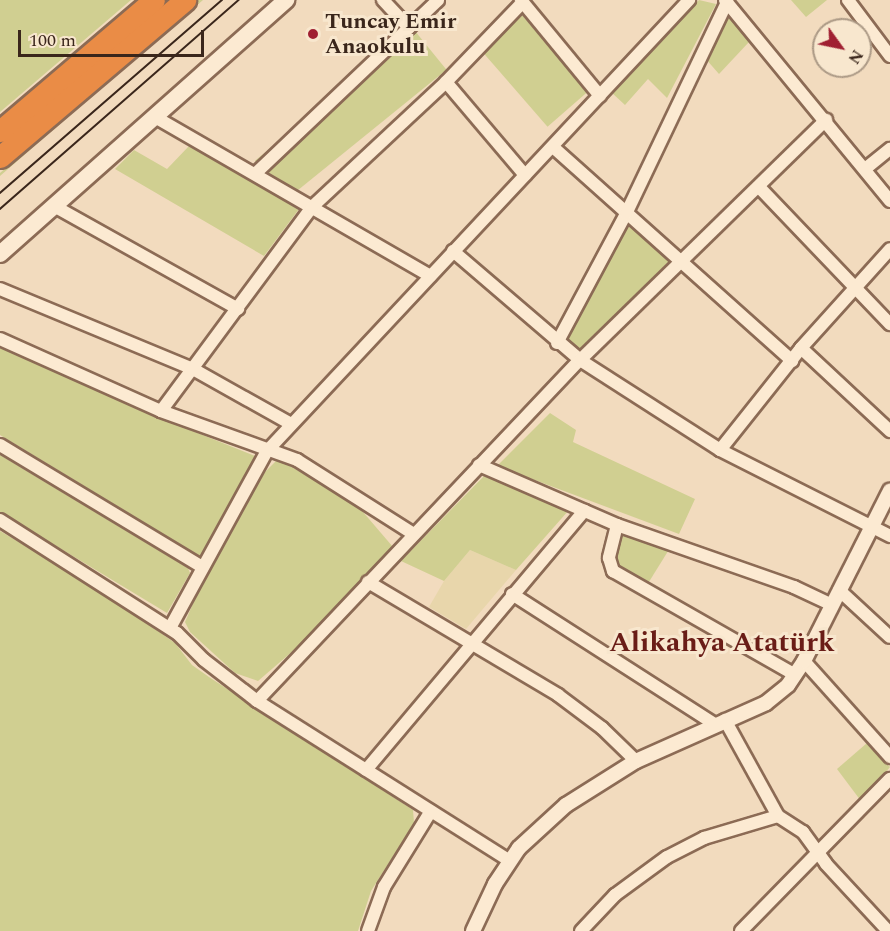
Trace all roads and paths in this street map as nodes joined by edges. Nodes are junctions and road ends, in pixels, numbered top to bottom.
1 (153, 0) edge
2 (185, 0) edge
3 (286, 0) edge
4 (383, 0) edge
5 (438, 0) edge
6 (689, 0) edge
7 (848, 0) edge
8 (522, 1) edge
9 (726, 1) edge
10 (410, 28) junction
11 (886, 41) edge
12 (890, 56) edge
13 (446, 82) junction
14 (600, 96) junction
15 (155, 117) junction
16 (826, 120) junction
17 (0, 131) edge
18 (553, 147) junction
19 (890, 149) edge
20 (0, 158) edge
21 (865, 169) junction
22 (256, 173) junction
23 (525, 176) junction
24 (759, 187) junction
25 (890, 201) edge
26 (54, 206) junction
27 (312, 207) junction
28 (626, 214) junction
29 (890, 249) edge
30 (453, 250) junction
31 (0, 254) edge
32 (681, 261) junction
33 (430, 276) junction
34 (854, 288) junction
35 (0, 289) edge
36 (238, 309) junction
37 (890, 324) edge
38 (0, 339) edge
39 (557, 343) junction
40 (801, 348) junction
41 (580, 360) junction
42 (792, 361) junction
43 (193, 369) junction
44 (161, 411) junction
45 (291, 424) junction
46 (890, 431) edge
47 (0, 445) edge
48 (720, 450) junction
49 (267, 451) junction
50 (479, 465) junction
51 (890, 491) edge
52 (584, 511) junction
53 (0, 520) edge
54 (871, 524) junction
55 (616, 525) junction
56 (412, 533) junction
57 (890, 536) edge
58 (202, 567) junction
59 (368, 582) junction
60 (839, 590) junction
61 (512, 594) junction
62 (832, 605) junction
63 (170, 628) junction
64 (890, 637) edge
65 (471, 641) junction
66 (804, 661) junction
67 (795, 675) junction
68 (257, 701) junction
69 (721, 723) junction
70 (890, 757) edge
71 (636, 761) junction
72 (366, 770) junction
73 (890, 779) edge
74 (431, 811) junction
75 (778, 816) junction
76 (819, 855) junction
77 (510, 861) junction
78 (883, 930) edge
79 (368, 931) edge
80 (473, 931) edge
81 (581, 931) edge
82 (741, 931) edge

1 - 17 highway
2 - 20 highway
3 - 15 main road
4 - 10 street
5 - 10 street
6 - 14 street
7 - 11 street
8 - 13 street
8 - 14 street
9 - 16 street
9 - 28 street
10 - 22 street
11 - 12 street
13 - 23 street
13 - 27 street
14 - 18 street
15 - 22 street
15 - 26 main road
16 - 21 street
16 - 24 street
18 - 23 street
18 - 28 street
19 - 21 street
21 - 25 street
22 - 27 street
23 - 30 street
24 - 32 street
24 - 34 street
26 - 31 main road
26 - 36 street
27 - 33 street
27 - 36 street
28 - 32 street
28 - 39 street
29 - 34 street
30 - 33 street
30 - 39 street
32 - 41 street
32 - 42 street
33 - 45 street
34 - 37 street
34 - 40 street
35 - 43 street
36 - 43 street
38 - 44 street
39 - 41 street
40 - 42 street
40 - 46 street
41 - 48 street
41 - 50 street
42 - 48 street
43 - 44 street
43 - 45 street
44 - 49 street
45 - 49 street
47 - 58 street
48 - 54 street
49 - 56 street
49 - 58 street
50 - 52 street
50 - 56 street
51 - 54 street
52 - 55 street
52 - 61 street
53 - 63 street
54 - 57 street
54 - 60 street
55 - 62 street
55 - 67 street
56 - 59 street
58 - 63 street
59 - 65 street
59 - 68 street
60 - 62 street
60 - 64 street
61 - 65 street
61 - 69 street
62 - 66 street
63 - 68 street
65 - 71 street
65 - 72 street
66 - 67 street
66 - 70 street
67 - 69 street
68 - 72 street
69 - 71 street
69 - 75 street
71 - 77 street
72 - 74 street
73 - 76 street
74 - 77 street
74 - 79 street
75 - 76 street
75 - 81 street
76 - 78 street
76 - 82 street
77 - 80 street

